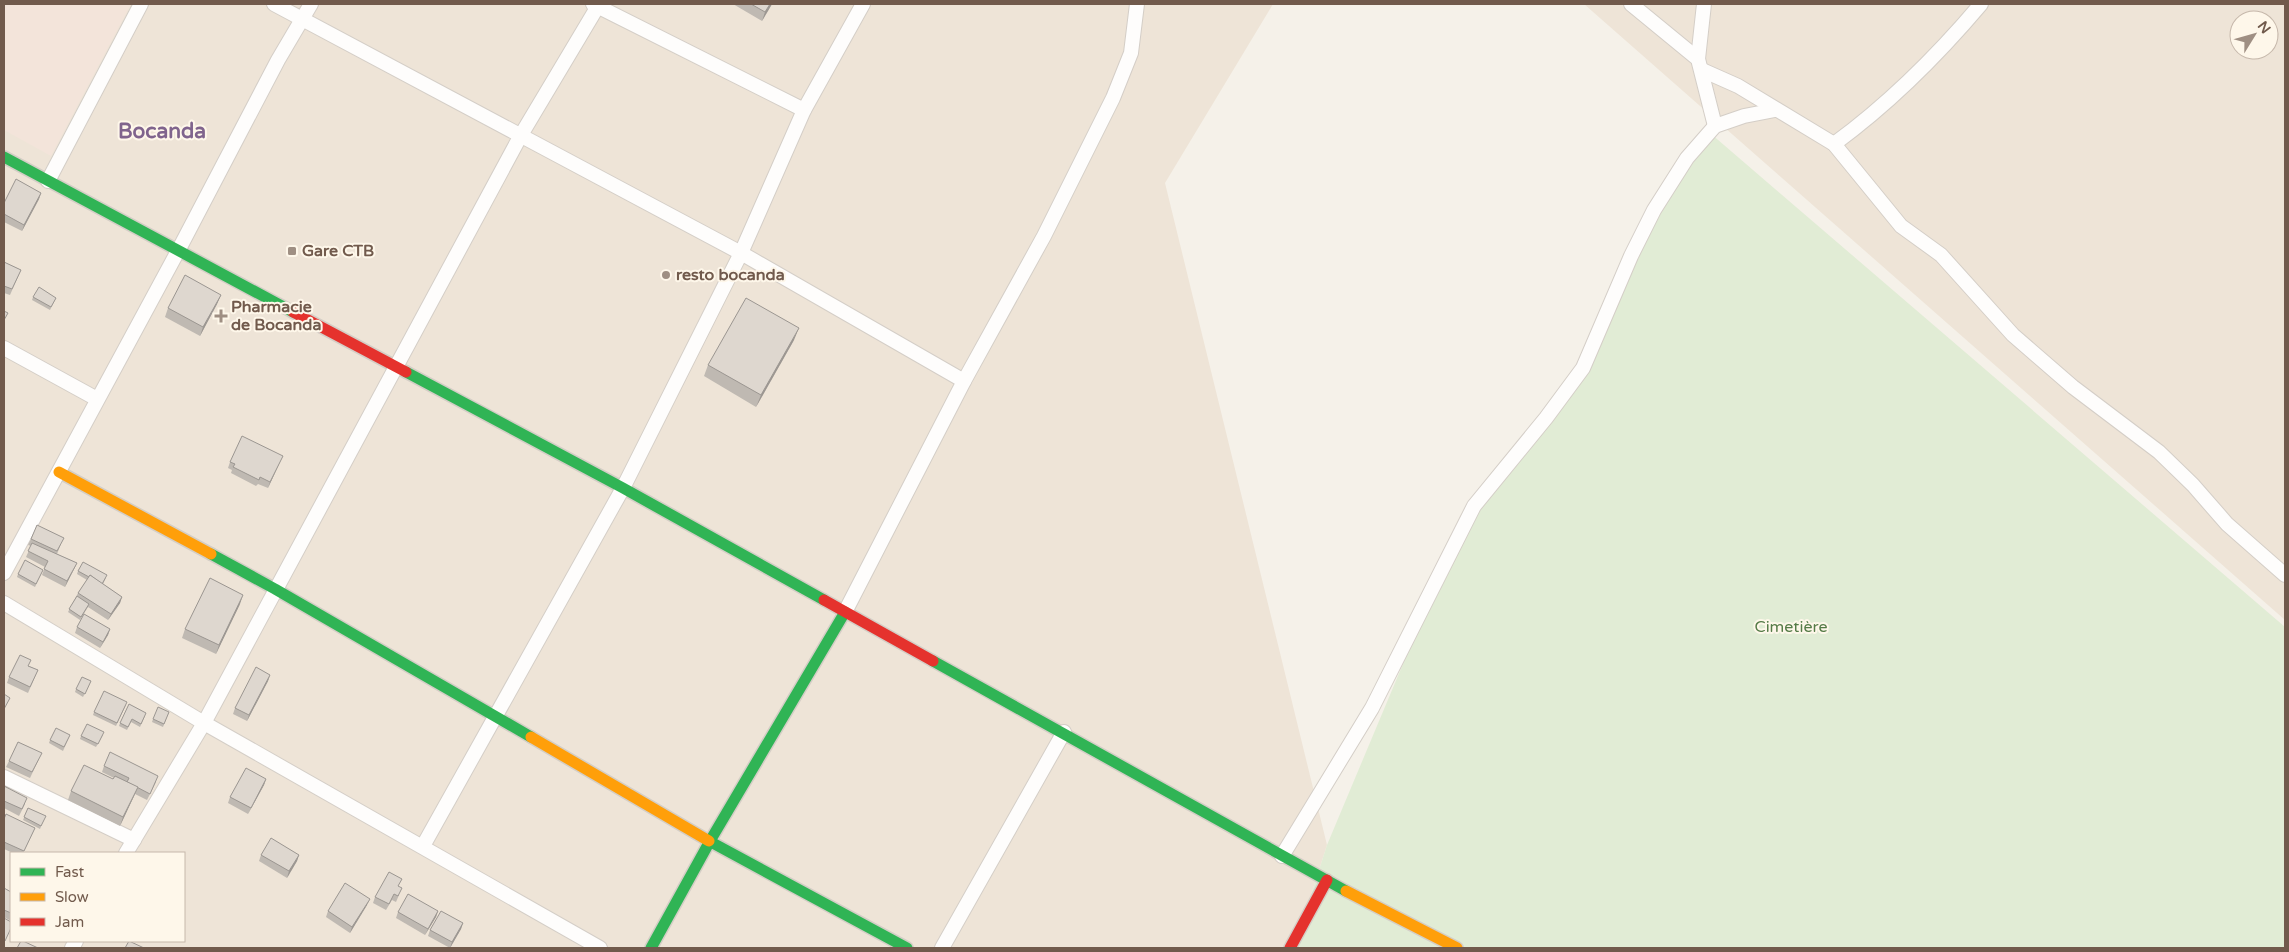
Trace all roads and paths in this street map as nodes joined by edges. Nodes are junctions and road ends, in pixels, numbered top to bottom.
1 (141, 4) edge
2 (274, 4) edge
3 (310, 4) edge
4 (863, 4) edge
5 (1136, 4) edge
6 (1631, 4) edge
7 (1704, 4) edge
8 (1981, 4) edge
9 (596, 5) edge
10 (302, 18) junction
11 (1700, 64) junction
12 (804, 110) junction
13 (1775, 110) junction
14 (1715, 126) junction
15 (522, 135) junction
16 (1834, 144) junction
17 (4, 157) edge
18 (48, 181) junction
19 (178, 251) junction
20 (741, 253) junction
21 (4, 348) edge
22 (397, 366) junction
23 (964, 382) junction
24 (97, 399) junction
25 (59, 472) junction
26 (623, 488) junction
27 (2284, 571) edge
28 (4, 573) edge
29 (275, 589) junction
30 (4, 603) edge
31 (845, 612) junction
32 (495, 716) junction
33 (204, 722) junction
34 (1064, 732) junction
35 (4, 777) edge
36 (134, 840) junction
37 (710, 841) junction
38 (423, 846) junction
39 (127, 852) edge
40 (1282, 856) junction
41 (1326, 880) junction
42 (600, 948) edge
43 (651, 948) edge
44 (906, 948) edge
45 (942, 948) edge
46 (1290, 948) edge
47 (1457, 948) edge

1 - 18 street
2 - 10 street
3 - 10 street
4 - 12 street
5 - 23 street
6 - 11 street
7 - 11 street
8 - 16 street
9 - 12 street
9 - 15 street
10 - 15 street
10 - 19 street
11 - 13 street
11 - 14 street
12 - 20 street
13 - 14 street
13 - 16 street
14 - 40 street
15 - 20 street
15 - 22 street
16 - 27 street
17 - 18 main road
18 - 19 main road
19 - 22 main road
19 - 24 street
20 - 23 street
20 - 26 street
21 - 24 street
22 - 26 main road
22 - 29 street
23 - 31 street
24 - 25 street
25 - 28 street
25 - 29 main road
26 - 31 main road
26 - 32 street
29 - 32 main road
29 - 33 street
30 - 33 street
31 - 34 main road
31 - 37 main road
32 - 37 main road
32 - 38 street
33 - 36 street
33 - 38 street
34 - 40 main road
34 - 45 street
35 - 36 street
36 - 39 street
37 - 43 main road
37 - 44 main road
38 - 42 street
40 - 41 main road
41 - 46 main road
41 - 47 main road

